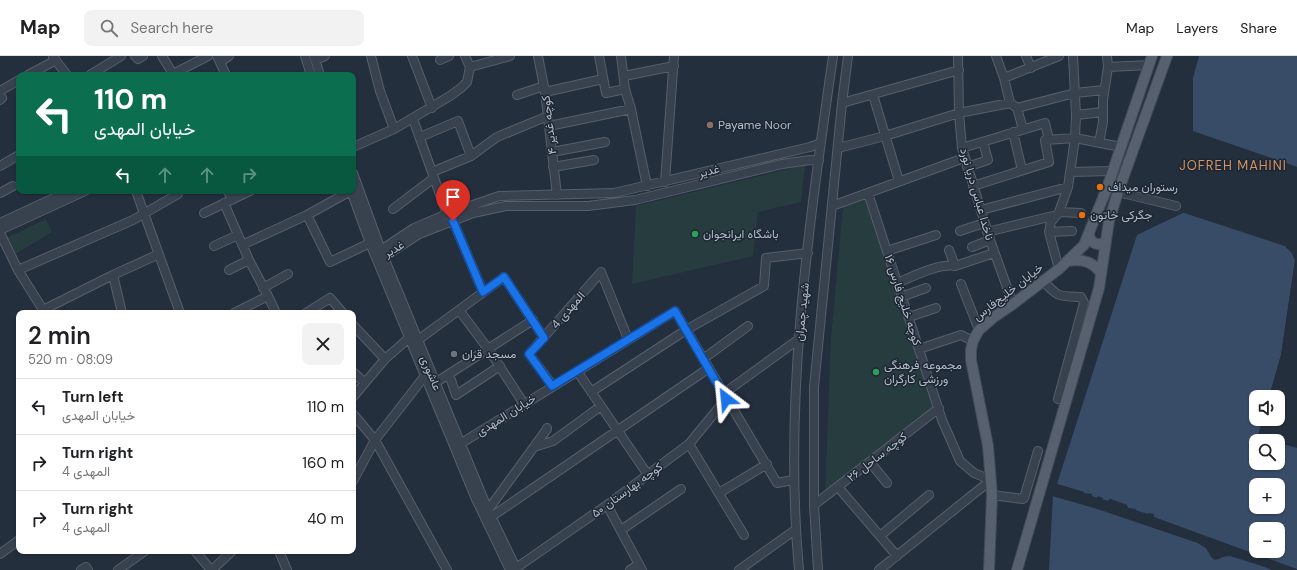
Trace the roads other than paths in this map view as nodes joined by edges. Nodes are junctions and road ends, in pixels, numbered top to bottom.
1 (122, 56) edge
2 (135, 56) edge
3 (143, 56) edge
4 (162, 56) edge
5 (208, 56) edge
6 (230, 56) edge
7 (305, 56) edge
8 (325, 56) edge
9 (371, 56) edge
10 (412, 56) edge
11 (449, 56) edge
12 (465, 56) edge
13 (510, 56) edge
14 (599, 56) edge
15 (621, 56) edge
16 (674, 56) edge
17 (833, 56) edge
18 (850, 56) edge
19 (958, 56) edge
20 (996, 56) edge
21 (1026, 56) edge
22 (1057, 56) edge
23 (1073, 56) edge
24 (1107, 56) edge
25 (1167, 56) edge
26 (541, 57) edge
27 (55, 58) edge
28 (314, 58) edge
29 (218, 59) edge
30 (440, 60) dead end
31 (1151, 61) edge
32 (470, 66) junction
33 (674, 66) junction
34 (1108, 67) junction
35 (1031, 68) junction
36 (959, 70) junction
37 (33, 72) edge
38 (65, 72) edge
39 (95, 72) edge
40 (171, 72) edge
41 (176, 72) edge
42 (224, 72) edge
43 (310, 72) edge
44 (319, 72) edge
45 (624, 76) junction
46 (1004, 78) junction
47 (603, 79) junction
48 (16, 82) edge
49 (544, 89) junction
50 (625, 89) junction
51 (1104, 90) junction
52 (0, 91) edge
53 (1075, 93) junction
54 (0, 95) edge
55 (517, 95) dead end
56 (873, 95) junction
57 (0, 100) edge
58 (842, 103) junction
59 (1010, 103) junction
60 (432, 108) junction
61 (1017, 108) junction
62 (631, 109) junction
63 (1103, 112) junction
64 (959, 113) junction
65 (1076, 115) junction
66 (548, 116) junction
67 (413, 119) junction
68 (549, 126) junction
69 (394, 129) junction
70 (1024, 129) junction
71 (1013, 132) junction
72 (885, 136) junction
73 (420, 137) junction
74 (1074, 138) junction
75 (1049, 140) junction
76 (605, 142) dead end
77 (983, 142) junction
78 (821, 143) junction
79 (1099, 143) junction
80 (356, 146) edge
81 (1121, 147) junction
82 (838, 148) junction
83 (962, 148) junction
84 (797, 150) junction
85 (552, 152) junction
86 (472, 156) junction
87 (16, 157) edge
88 (964, 158) junction
89 (594, 160) dead end
90 (799, 161) junction
91 (819, 161) junction
92 (0, 166) edge
93 (967, 166) junction
94 (554, 167) junction
95 (1022, 170) junction
96 (1113, 171) junction
97 (1070, 172) junction
98 (433, 175) junction
99 (899, 181) junction
100 (356, 182) edge
101 (665, 182) junction
102 (13, 186) dead end
103 (647, 186) junction
104 (973, 186) junction
105 (1068, 187) junction
106 (1118, 192) junction
107 (0, 193) edge
108 (868, 193) junction
109 (66, 194) edge
110 (76, 194) edge
111 (137, 194) edge
112 (178, 194) dead end
113 (229, 194) edge
114 (244, 194) edge
115 (345, 194) edge
116 (350, 194) edge
117 (557, 195) junction
118 (60, 199) junction
119 (232, 200) junction
120 (224, 203) junction
121 (832, 206) junction
122 (1176, 206) dead end
123 (393, 208) dead end
124 (981, 210) junction
125 (144, 213) junction
126 (204, 213) dead end
127 (1081, 213) dead end
128 (447, 214) junction
129 (1058, 214) junction
130 (307, 215) junction
131 (453, 221) junction
132 (0, 223) edge
133 (984, 223) junction
134 (0, 230) edge
135 (416, 231) junction
136 (960, 231) dead end
137 (1072, 231) dead end
138 (1049, 232) junction
139 (0, 233) edge
140 (1089, 234) junction
141 (238, 235) junction
142 (936, 235) dead end
143 (989, 236) junction
144 (1106, 241) junction
145 (370, 243) junction
146 (242, 245) junction
147 (214, 246) dead end
148 (972, 246) dead end
149 (949, 250) dead end
150 (887, 251) junction
151 (808, 253) junction
152 (994, 253) junction
153 (159, 254) junction
154 (380, 255) junction
155 (249, 260) junction
156 (1068, 261) junction
157 (955, 266) junction
158 (1059, 269) junction
159 (18, 270) junction
160 (229, 270) dead end
161 (1101, 273) junction
162 (288, 274) dead end
163 (113, 275) junction
164 (1043, 281) junction
165 (897, 283) junction
166 (961, 284) dead end
167 (263, 288) junction
168 (926, 288) dead end
169 (483, 292) junction
170 (268, 296) junction
171 (901, 297) junction
172 (1013, 304) junction
173 (936, 308) dead end
174 (43, 310) edge
175 (46, 310) edge
176 (120, 310) edge
177 (179, 310) edge
178 (240, 310) edge
179 (275, 310) edge
180 (311, 310) edge
181 (340, 310) edge
182 (459, 310) junction
183 (909, 317) junction
184 (533, 320) junction
185 (748, 326) dead end
186 (356, 327) edge
187 (686, 330) junction
188 (979, 330) junction
189 (409, 338) junction
190 (544, 338) junction
191 (628, 339) junction
192 (798, 339) junction
193 (418, 340) junction
194 (973, 340) junction
195 (919, 349) junction
196 (489, 350) junction
197 (385, 359) junction
198 (704, 359) junction
199 (500, 366) junction
200 (709, 368) junction
201 (577, 371) junction
202 (449, 374) junction
203 (356, 375) edge
204 (424, 377) junction
205 (364, 383) junction
206 (435, 383) junction
207 (552, 386) junction
208 (591, 392) junction
209 (356, 394) edge
210 (725, 397) junction
211 (1058, 398) dead end
212 (524, 404) junction
213 (601, 406) junction
214 (939, 408) junction
215 (356, 418) edge
216 (547, 428) dead end
217 (618, 430) junction
218 (375, 440) junction
219 (460, 444) junction
220 (689, 444) junction
221 (534, 447) junction
222 (1038, 451) dead end
223 (870, 462) junction
224 (766, 464) junction
225 (356, 475) edge
226 (648, 475) junction
227 (793, 480) junction
228 (991, 480) junction
229 (887, 483) dead end
230 (838, 487) junction
231 (680, 489) dead end
232 (719, 493) junction
233 (929, 495) dead end
234 (992, 495) junction
235 (607, 505) junction
236 (814, 505) junction
237 (489, 514) junction
238 (621, 530) junction
239 (795, 530) junction
240 (744, 535) dead end
241 (880, 536) junction
242 (16, 542) edge
243 (0, 554) edge
244 (141, 554) edge
245 (198, 554) edge
246 (229, 554) edge
247 (280, 554) edge
248 (897, 556) junction
249 (641, 567) edge
250 (514, 569) edge
251 (118, 570) edge
252 (211, 570) edge
253 (287, 570) edge
254 (447, 570) edge
255 (630, 570) edge
256 (739, 570) edge
257 (799, 570) edge
258 (818, 570) edge
259 (879, 570) edge
260 (989, 570) edge
261 (1017, 570) edge

1 - 39 street
2 - 3 street
4 - 40 street
5 - 41 street
6 - 29 street
7 - 43 street
8 - 28 street
9 - 69 street
10 - 60 street
11 - 30 street
12 - 32 street
13 - 32 street
14 - 47 street
15 - 45 street
16 - 33 street
17 - 78 street, شهید چمران
18 - 58 street, شهید چمران
19 - 36 street, ناخدا عباس دریا نورد
20 - 46 street
21 - 35 street
22 - 35 street
23 - 53 street
24 - 34 street
25 - 106 main road
26 - 49 street, کوچه غدیر ۴
27 - 37 street
27 - 38 street
28 - 44 street
29 - 42 street
31 - 34 street
31 - 81 main road, خیابان خلیج‌فارس
32 - 60 street
33 - 45 street
33 - 101 street
34 - 51 street
35 - 46 street
36 - 56 street
36 - 64 street, ناخدا عباس دریا نورد
45 - 50 street
46 - 59 street
47 - 49 street
47 - 50 street
48 - 52 street
49 - 55 street
49 - 66 street, کوچه غدیر ۴
50 - 62 street
51 - 53 street
51 - 63 street
53 - 61 street
53 - 65 street
54 - 57 street
56 - 58 street
56 - 72 street
58 - 82 street, شهید چمران
59 - 61 street
59 - 64 street
60 - 67 street
61 - 70 street
62 - 68 street
62 - 103 street
63 - 65 street
63 - 79 street
64 - 72 street
64 - 83 street, ناخدا عباس دریا نورد
65 - 74 street
66 - 68 street, کوچه غدیر ۴
66 - 86 street
67 - 69 street
67 - 73 street
68 - 85 street, کوچه غدیر ۴
69 - 80 street
70 - 71 street
70 - 75 street
71 - 77 street
71 - 95 street
72 - 82 street
72 - 99 street
73 - 86 street
73 - 98 street
74 - 75 street
74 - 79 street
74 - 97 street
75 - 95 street
76 - 85 street
77 - 83 street
77 - 93 street
78 - 84 street, غدیر
78 - 91 street, شهید چمران
79 - 81 street
81 - 96 main road, خیابان خلیج‌فارس
82 - 121 street, شهید چمران
83 - 88 street, ناخدا عباس دریا نورد
84 - 90 street
84 - 101 street, غدیر
85 - 94 street, کوچه غدیر ۴
86 - 98 street
87 - 92 street
88 - 93 street, ناخدا عباس دریا نورد
88 - 99 street
89 - 94 street
90 - 91 street, غدیر
90 - 131 street, غدیر
91 - 151 street, شهید چمران
93 - 104 street, ناخدا عباس دریا نورد
94 - 117 street, کوچه غدیر ۴
95 - 104 street
96 - 97 street
96 - 140 main road, خیابان خلیج‌فارس
97 - 105 street
98 - 123 street
98 - 128 street
99 - 108 street
100 - 154 street, عاشوری
101 - 103 street, غدیر
102 - 107 street
103 - 117 street, غدیر
104 - 124 street, ناخدا عباس دریا نورد
105 - 124 street
105 - 129 street
106 - 122 street
106 - 144 main road
108 - 121 street
108 - 150 street, کوچه خلیج فارس ۱۶
109 - 118 street
110 - 118 street
111 - 125 street
112 - 125 street
113 - 119 street
114 - 119 street
115 - 130 street
116 - 145 street, عاشوری
117 - 128 street, غدیر
118 - 132 street
118 - 134 street
119 - 120 street
120 - 126 street
120 - 141 street
121 - 236 street, شهید چمران
124 - 133 street, ناخدا عباس دریا نورد
125 - 153 street
125 - 159 street
127 - 129 street
128 - 135 street, غدیر
129 - 138 street
129 - 143 street
130 - 145 street
130 - 146 street
131 - 135 street, غدیر
131 - 169 street
133 - 136 street
133 - 143 street, ناخدا عباس دریا نورد
135 - 154 street, غدیر
137 - 138 street
138 - 158 street
139 - 159 street
140 - 144 main road
140 - 156 main road, خیابان خلیج‌فارس
141 - 146 street
141 - 147 street
142 - 150 street
143 - 148 street
143 - 152 street, ناخدا عباس دریا نورد
144 - 161 main road
145 - 154 street, عاشوری
146 - 155 street
149 - 157 street
150 - 165 street, کوچه خلیج فارس ۱۶
151 - 187 street
151 - 192 street, شهید چمران
152 - 157 street
152 - 172 street, ناخدا عباس دریا نورد
153 - 163 street
153 - 177 street
154 - 189 street, عاشوری
154 - 193 street, عاشوری
155 - 160 street
155 - 167 street
156 - 158 main road, خیابان خلیج‌فارس
156 - 161 main road
157 - 165 street
158 - 164 main road, خیابان خلیج‌فارس
159 - 174 street
161 - 261 main road
162 - 167 street
163 - 175 street
163 - 176 street
164 - 172 main road, خیابان خلیج‌فارس
164 - 211 street
165 - 171 street, کوچه خلیج فارس ۱۶
166 - 188 street
167 - 170 street
168 - 171 street
169 - 182 street
169 - 184 street
170 - 178 street
170 - 179 street
171 - 183 street, کوچه خلیج فارس ۱۶
172 - 188 main road, خیابان خلیج‌فارس
173 - 183 street
180 - 181 street
182 - 193 street
182 - 196 street
183 - 195 street, کوچه خلیج فارس ۱۶
184 - 190 street
184 - 196 street
185 - 198 street
186 - 197 street
187 - 191 street, خیابان المهدی
187 - 198 street
187 - 208 street
188 - 194 main road, خیابان خلیج‌فارس
189 - 197 street
189 - 204 street, عاشوری
190 - 191 street, المهدی 4
190 - 207 street, المهدی 4
191 - 201 street, خیابان المهدی
192 - 210 street, کوچه بهارستان ۵۰
192 - 227 street, شهید چمران
193 - 206 street, عاشوری
194 - 195 street
194 - 228 main road, خیابان خلیج‌فارس
195 - 214 street, کوچه خلیج فارس ۱۶
196 - 199 street
196 - 202 street
197 - 205 street
198 - 200 street
199 - 202 street
199 - 212 street
200 - 210 street
200 - 217 street
201 - 207 street, خیابان المهدی
201 - 208 street
202 - 206 street
203 - 205 street
204 - 218 street
204 - 250 street, عاشوری
205 - 209 street
206 - 219 street, عاشوری
207 - 212 street, خیابان المهدی
208 - 213 street
210 - 220 street, کوچه بهارستان ۵۰
210 - 224 street
212 - 219 street, خیابان المهدی
213 - 217 street
213 - 221 street
214 - 223 street, کوچه ساحل ۲۶
214 - 228 street, کوچه خلیج فارس ۱۶
215 - 218 street
216 - 221 street
217 - 226 street
217 - 237 street
218 - 225 street
218 - 254 street
219 - 237 street, عاشوری
220 - 226 street, کوچه بهارستان ۵۰
220 - 232 street
221 - 237 street
222 - 234 street
223 - 229 street
223 - 230 street, کوچه ساحل ۲۶
224 - 227 street
224 - 232 street
226 - 235 street, کوچه بهارستان ۵۰
227 - 239 street, شهید چمران
228 - 234 main road, خیابان خلیج‌فارس
228 - 248 street
230 - 236 street, کوچه ساحل ۲۶
230 - 241 street
231 - 238 street
232 - 240 street
233 - 241 street
234 - 260 main road, خیابان خلیج‌فارس
235 - 238 street
235 - 250 street, کوچه بهارستان ۵۰
236 - 258 street, شهید چمران
237 - 250 street, عاشوری
238 - 249 street
239 - 256 street
239 - 257 street, شهید چمران
241 - 248 street
242 - 243 street
244 - 251 street
245 - 252 street
246 - 252 street
247 - 253 street
248 - 259 street
249 - 255 street

